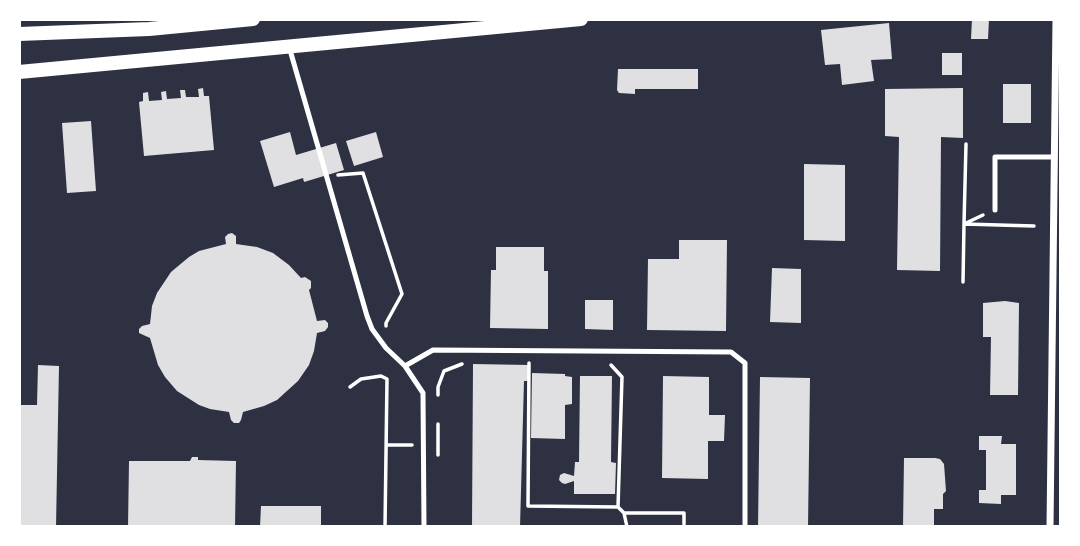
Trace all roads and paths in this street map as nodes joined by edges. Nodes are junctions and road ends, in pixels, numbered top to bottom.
1 (253, 19) edge
2 (580, 19) edge
3 (1056, 19) edge
4 (19, 34) edge
5 (289, 47) junction
6 (19, 72) edge
7 (1054, 157) junction
8 (326, 175) junction
9 (995, 210) joint
10 (963, 282) dead end
11 (386, 329) dead end
12 (517, 363) dead end
13 (609, 363) dead end
14 (462, 364) dead end
15 (405, 366) junction
16 (350, 387) dead end
17 (438, 399) dead end
18 (438, 422) dead end
19 (438, 459) dead end
20 (521, 506) dead end
21 (528, 506) junction
22 (618, 508) junction
23 (624, 513) junction
24 (684, 524) dead end
25 (385, 527) edge
26 (424, 527) edge
27 (627, 527) edge
28 (746, 527) edge
29 (1050, 527) edge

1 - 4 main road
2 - 5 main road
3 - 7 street
5 - 6 main road
5 - 8 lane
7 - 9 lane
7 - 29 street
8 - 11 path
8 - 15 lane
9 - 10 path
12 - 21 path
13 - 22 path
14 - 17 path
15 - 26 lane
15 - 28 lane
16 - 25 path
18 - 19 path
20 - 21 path
21 - 22 path
22 - 23 path
23 - 24 path
23 - 27 path

